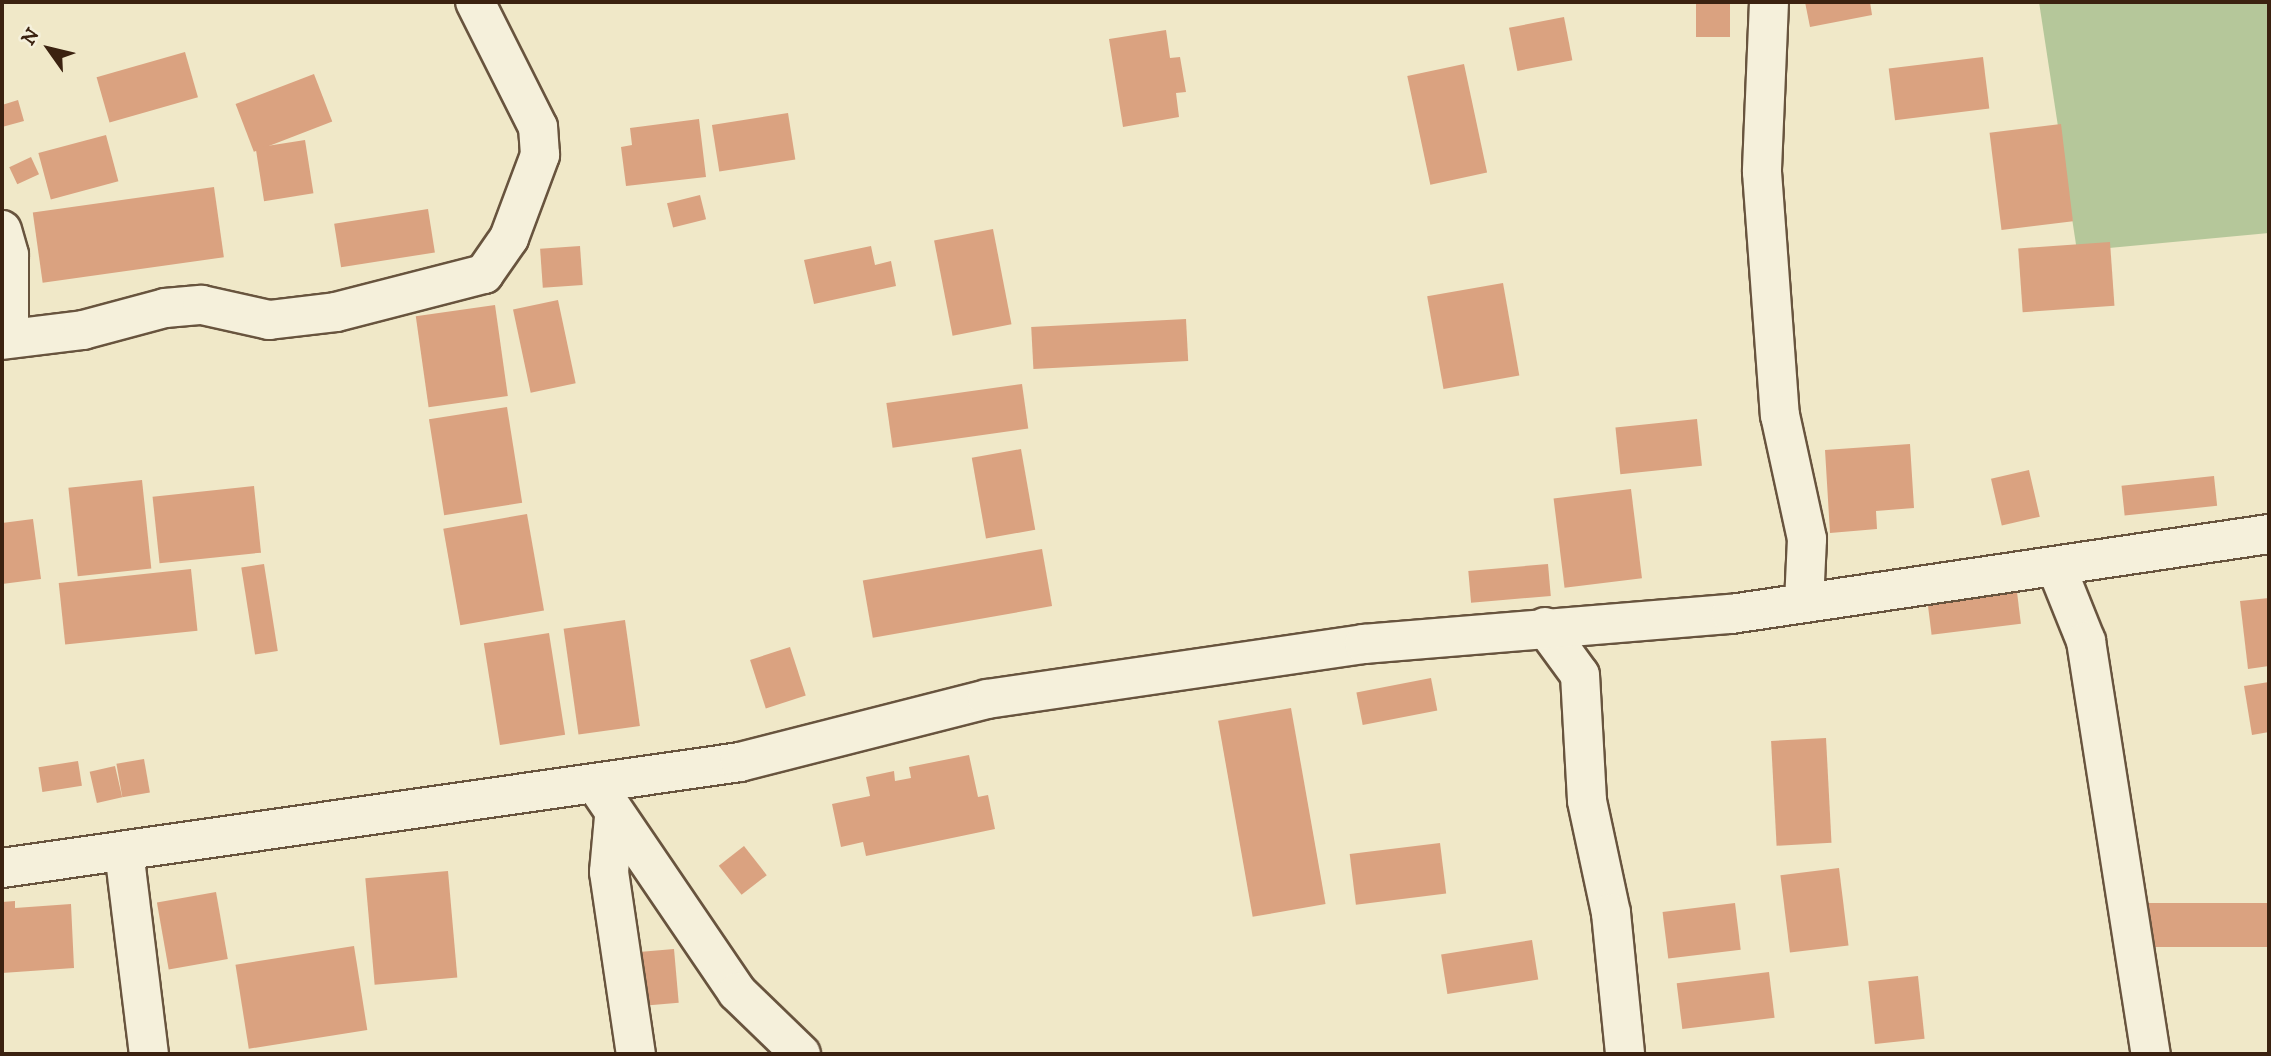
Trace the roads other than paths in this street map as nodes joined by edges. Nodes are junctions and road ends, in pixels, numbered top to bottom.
1 (475, 2) edge
2 (1769, 2) edge
3 (2, 230) edge
4 (5, 339) edge
5 (2269, 534) edge
6 (2057, 569) junction
7 (1804, 603) junction
8 (1619, 622) junction
9 (1545, 627) junction
10 (1580, 675) junction
11 (595, 783) junction
12 (614, 817) junction
13 (124, 851) junction
14 (2, 869) edge
15 (149, 1054) edge
16 (636, 1054) edge
17 (800, 1054) edge
18 (1625, 1054) edge
19 (2151, 1054) edge

1 - 4 street
2 - 7 street
3 - 4 street
5 - 6 street
6 - 7 street
6 - 19 street
7 - 8 street
8 - 9 street
8 - 10 street
9 - 10 street
9 - 11 street
10 - 18 street
11 - 12 street
11 - 13 street
12 - 16 street
12 - 17 street
13 - 14 street
13 - 15 street

